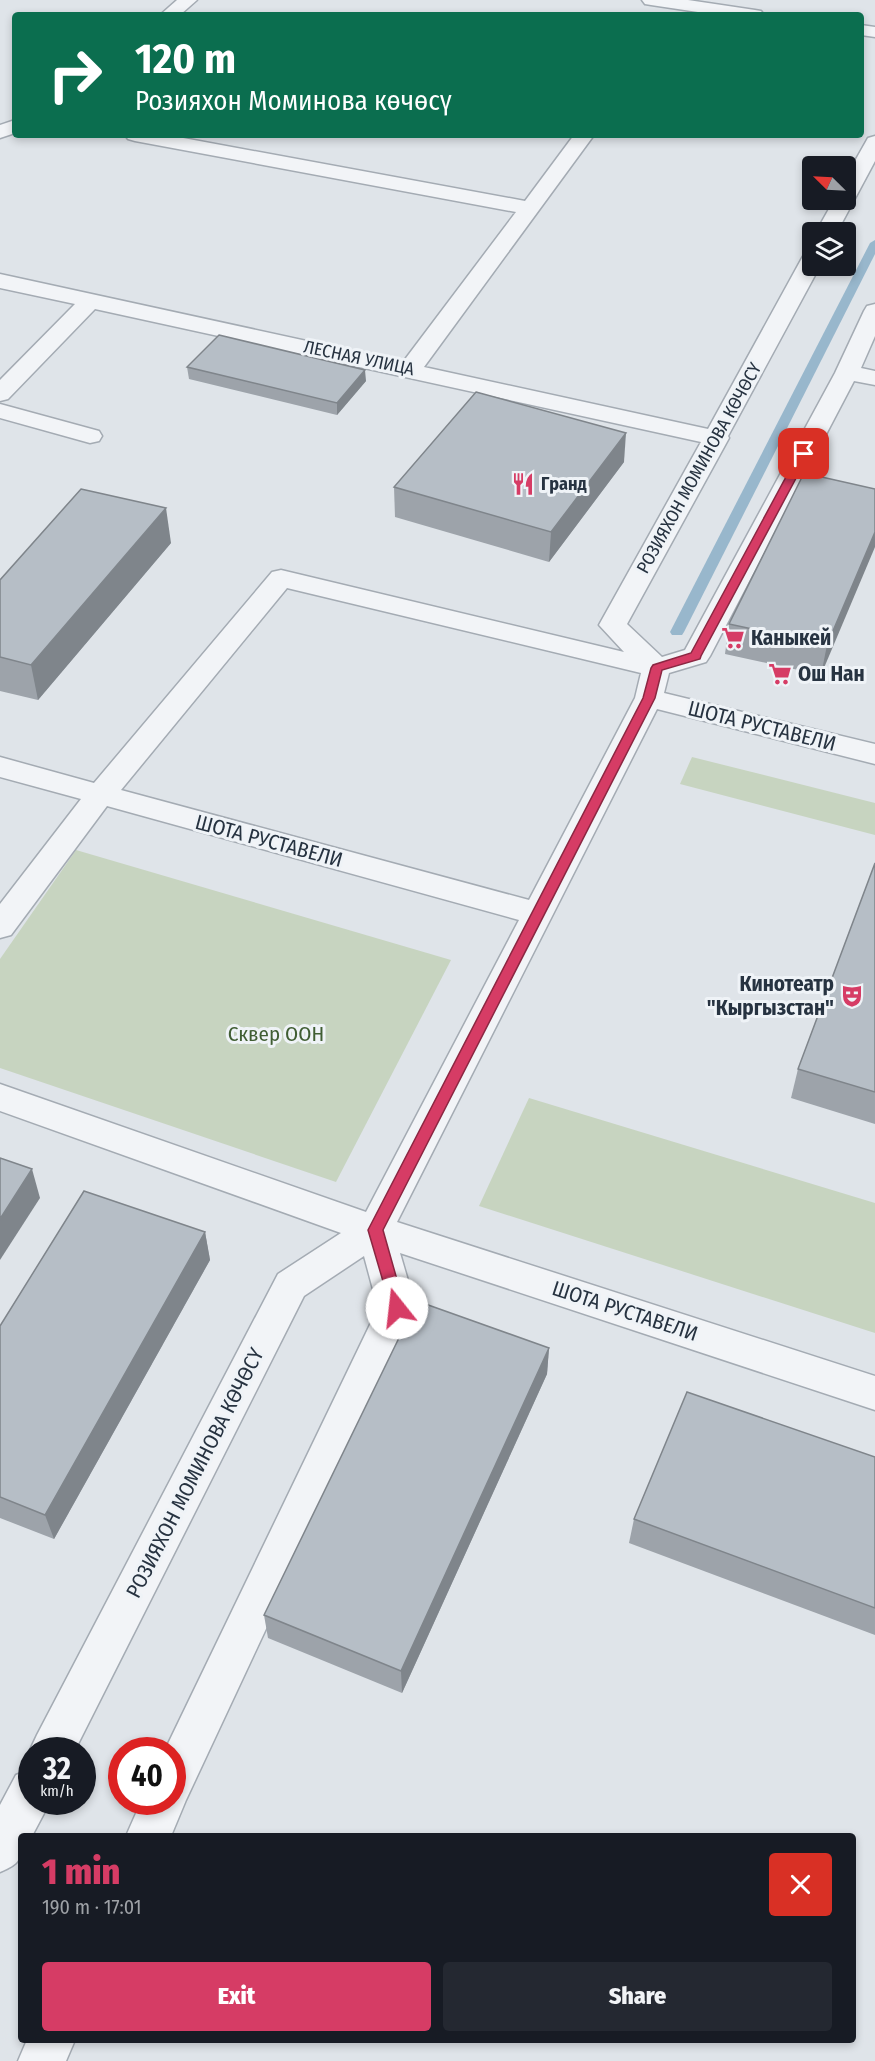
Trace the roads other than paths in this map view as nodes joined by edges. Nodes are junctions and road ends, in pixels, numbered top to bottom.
1 (188, 0) edge
2 (651, 0) edge
3 (674, 9) edge
4 (173, 12) edge
5 (714, 12) edge
6 (151, 138) edge
7 (582, 138) edge
8 (875, 142) edge
9 (856, 177) edge
10 (531, 208) junction
11 (803, 276) edge
12 (0, 281) edge
13 (90, 302) junction
14 (875, 310) edge
15 (410, 369) junction
16 (847, 373) junction
17 (875, 378) edge
18 (0, 394) edge
19 (0, 411) edge
20 (90, 436) dead end
21 (717, 438) junction
22 (657, 668) junction
23 (649, 698) junction
24 (875, 754) edge
25 (0, 767) edge
26 (100, 795) junction
27 (538, 914) junction
28 (0, 927) edge
29 (0, 1096) edge
30 (375, 1230) junction
31 (875, 1392) edge
32 (59, 1737) edge
33 (186, 1754) edge
34 (18, 1797) edge
35 (158, 1815) edge
36 (149, 1833) edge
37 (0, 1850) edge
38 (50, 2043) edge
39 (42, 2061) edge

1 - 4 street
2 - 3 street
3 - 5 street
6 - 10 street
7 - 10 street
8 - 9 street
10 - 15 street
11 - 21 street, РОЗИЯХОН МОМИНОВА КӨЧӨСҮ
12 - 13 street, ЛЕСНАЯ УЛИЦА
13 - 15 street, ЛЕСНАЯ УЛИЦА
13 - 18 street
14 - 16 street
15 - 21 street, ЛЕСНАЯ УЛИЦА
16 - 17 street
16 - 22 street
19 - 20 street
21 - 22 street, РОЗИЯХОН МОМИНОВА КӨЧӨСҮ
22 - 23 street, РОЗИЯХОН МОМИНОВА КӨЧӨСҮ
22 - 26 street
23 - 24 street, ШОТА РУСТАВЕЛИ
23 - 27 street, РОЗИЯХОН МОМИНОВА КӨЧӨСҮ
25 - 26 street, ШОТА РУСТАВЕЛИ
26 - 27 street, ШОТА РУСТАВЕЛИ
26 - 28 street
27 - 30 street, РОЗИЯХОН МОМИНОВА КӨЧӨСҮ
29 - 30 street, ШОТА РУСТАВЕЛИ
30 - 31 street, ШОТА РУСТАВЕЛИ
30 - 32 street, РОЗИЯХОН МОМИНОВА КӨЧӨСҮ
30 - 33 street
34 - 37 street
35 - 36 street
38 - 39 street

